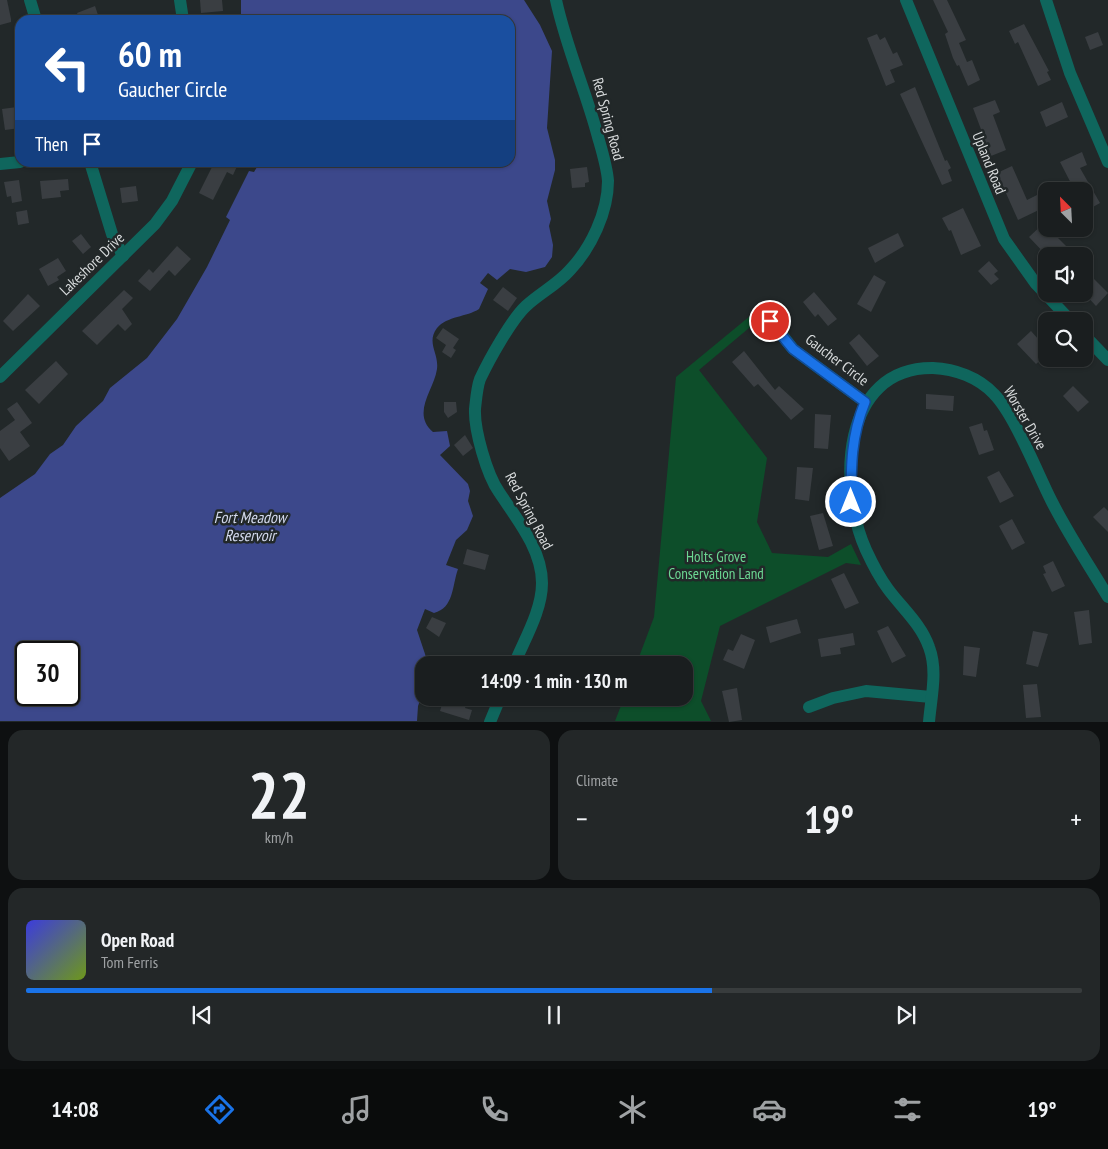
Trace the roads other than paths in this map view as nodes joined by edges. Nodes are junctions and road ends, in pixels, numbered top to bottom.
1 (30, 0) edge
2 (180, 0) edge
3 (556, 0) edge
4 (906, 0) edge
5 (1046, 0) edge
6 (34, 15) edge
7 (182, 15) edge
8 (15, 162) edge
9 (1108, 162) edge
10 (0, 164) edge
11 (92, 167) edge
12 (189, 167) edge
13 (123, 256) junction
14 (1062, 312) edge
15 (770, 321) dead end
16 (1093, 344) edge
17 (1108, 360) edge
18 (2, 371) edge
19 (865, 402) junction
20 (1108, 597) edge
21 (518, 656) edge
22 (931, 697) junction
23 (497, 706) edge
24 (809, 707) dead end
25 (490, 722) edge
26 (929, 722) edge

1 - 6 street
2 - 7 street
3 - 21 street, Red Spring Road
4 - 14 street, Upland Road
5 - 9 street
8 - 10 street
11 - 13 street
12 - 13 street, Lakeshore Drive
13 - 18 street, Lakeshore Drive
15 - 19 street, Gaucher Circle
16 - 17 street
19 - 20 street, Worster Drive
19 - 22 street, Worster Drive
22 - 24 street
22 - 26 street, Worster Drive
23 - 25 street

